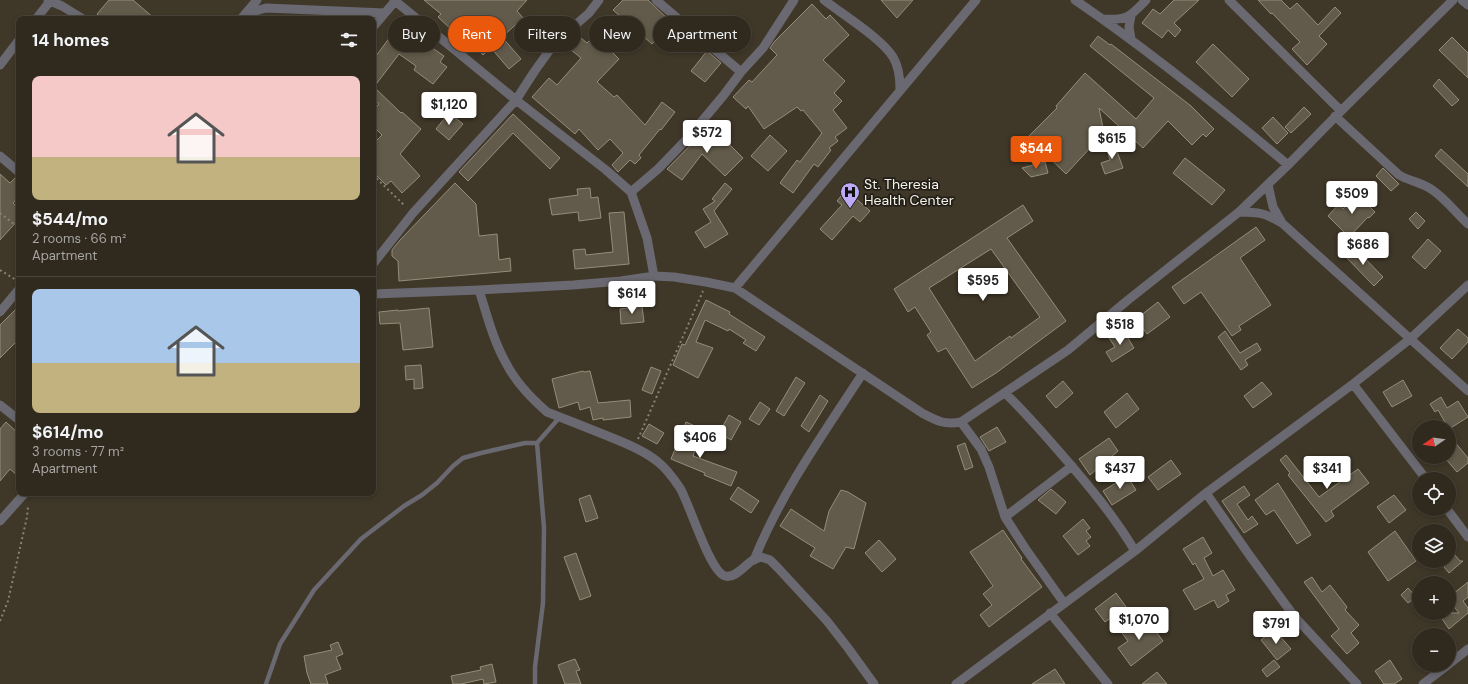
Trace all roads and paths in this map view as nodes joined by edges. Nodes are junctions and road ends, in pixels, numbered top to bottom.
1 (50, 0) edge
2 (257, 0) edge
3 (395, 0) edge
4 (599, 0) edge
5 (656, 0) edge
6 (794, 0) edge
7 (824, 0) edge
8 (976, 0) edge
9 (1075, 0) edge
10 (1146, 0) edge
11 (1229, 0) edge
12 (1453, 0) edge
13 (1462, 0) edge
14 (1468, 5) edge
15 (266, 8) junction
16 (385, 13) junction
17 (38, 16) edge
18 (78, 16) edge
19 (243, 16) edge
20 (1131, 16) junction
21 (1103, 19) junction
22 (376, 24) edge
23 (1131, 39) junction
24 (16, 44) edge
25 (0, 64) edge
26 (741, 72) junction
27 (900, 89) junction
28 (516, 100) junction
29 (1338, 113) junction
30 (0, 156) edge
31 (1288, 165) junction
32 (16, 169) edge
33 (376, 178) edge
34 (1268, 185) junction
35 (631, 192) junction
36 (0, 212) edge
37 (1239, 212) junction
38 (413, 213) junction
39 (1282, 223) junction
40 (1468, 224) edge
41 (16, 225) edge
42 (376, 260) edge
43 (0, 270) edge
44 (654, 276) junction
45 (16, 280) edge
46 (706, 282) junction
47 (1468, 284) edge
48 (735, 288) junction
49 (479, 290) junction
50 (16, 293) edge
51 (376, 294) edge
52 (0, 312) edge
53 (1410, 339) junction
54 (862, 373) junction
55 (1353, 384) junction
56 (1468, 391) edge
57 (1005, 393) junction
58 (0, 405) edge
59 (560, 417) junction
60 (16, 418) edge
61 (961, 422) junction
62 (537, 443) junction
63 (634, 447) junction
64 (1072, 466) junction
65 (1421, 472) edge
66 (1206, 493) junction
67 (21, 496) edge
68 (28, 504) dead end
69 (2, 515) edge
70 (1452, 516) edge
71 (1005, 517) junction
72 (1468, 537) edge
73 (1135, 551) junction
74 (754, 560) junction
75 (1064, 603) junction
76 (1050, 613) junction
77 (0, 621) edge
78 (1468, 649) edge
79 (1456, 659) edge
80 (1439, 672) edge
81 (266, 684) edge
82 (535, 684) edge
83 (874, 684) edge
84 (956, 684) edge
85 (1108, 684) edge
86 (1357, 684) edge
87 (1423, 684) edge

1 - 17 street
1 - 18 street
2 - 15 street
2 - 19 street
3 - 16 street
3 - 28 street
4 - 28 street
5 - 26 street
6 - 26 street
7 - 27 street
8 - 27 street
9 - 21 street
10 - 20 street
11 - 29 street
12 - 29 street
13 - 14 street
15 - 16 street
15 - 19 street
16 - 22 street
20 - 21 street
20 - 23 street
21 - 23 street
23 - 31 street
24 - 25 street
26 - 35 street
27 - 48 street
28 - 35 street
28 - 38 street
29 - 31 street
29 - 40 street
30 - 32 street
31 - 34 street
33 - 38 path
34 - 37 street
34 - 39 street
35 - 44 street
36 - 41 path
37 - 39 street
37 - 57 street
38 - 42 street
39 - 53 street
43 - 45 path
44 - 46 street
44 - 49 street
46 - 48 street
46 - 63 path
47 - 53 street
48 - 54 street
49 - 51 street
49 - 59 street
50 - 52 street
53 - 55 street
53 - 56 street
54 - 61 street
54 - 74 street
55 - 65 street
55 - 66 street
57 - 61 street
57 - 64 street
58 - 60 street
59 - 62 lane
59 - 63 street
61 - 71 street
62 - 81 lane
62 - 82 lane
63 - 74 street
64 - 71 street
64 - 73 street
66 - 73 street
66 - 86 street
67 - 69 street
68 - 77 path
70 - 72 street
71 - 75 street
73 - 75 street
74 - 83 street
75 - 76 street
76 - 84 street
76 - 85 street
78 - 79 street
80 - 87 street

